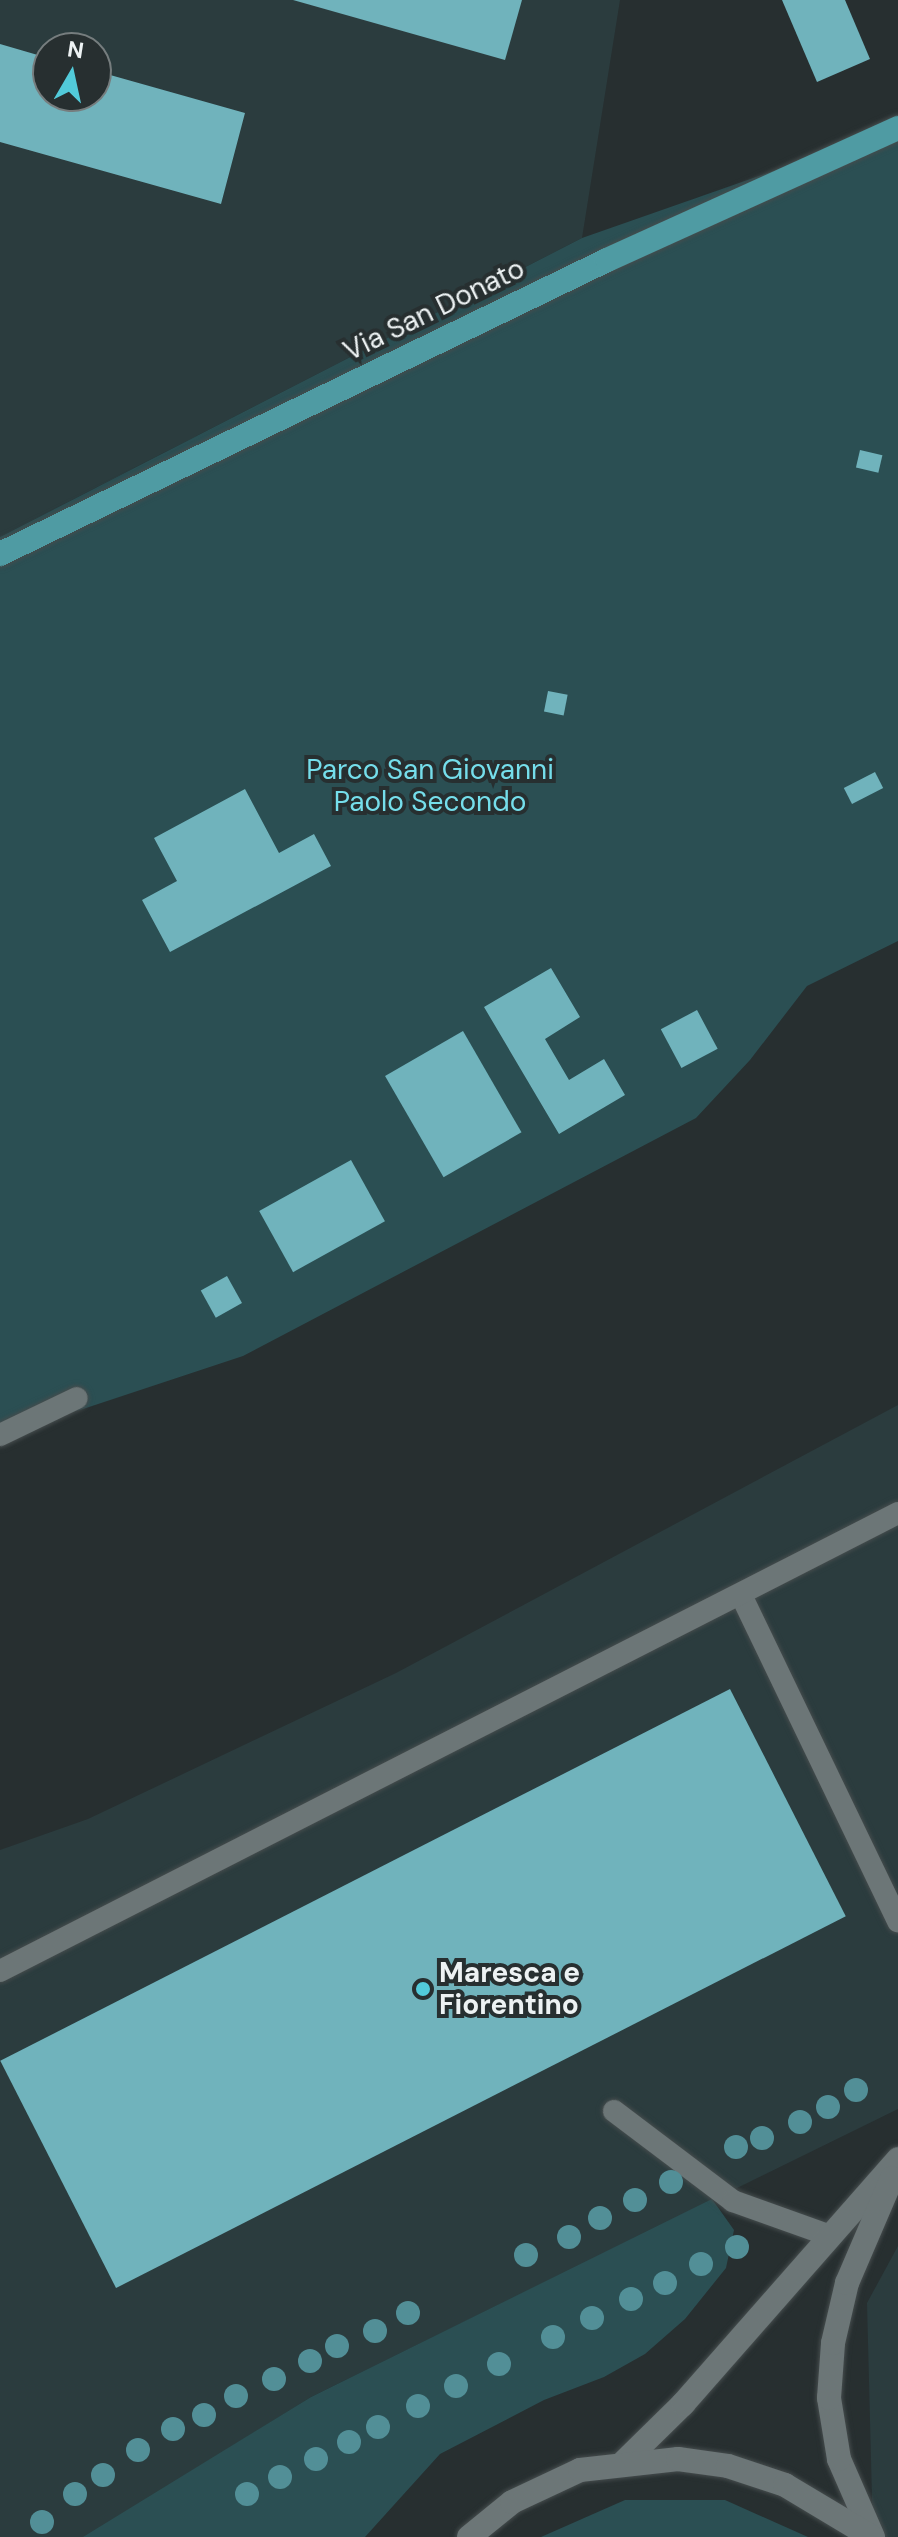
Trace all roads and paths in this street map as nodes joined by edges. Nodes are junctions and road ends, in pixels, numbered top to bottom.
1 (898, 128) edge
2 (0, 554) edge
3 (77, 1398) dead end
4 (0, 1435) edge
5 (898, 1513) edge
6 (742, 1597) junction
7 (898, 1921) edge
8 (0, 1971) edge
9 (614, 2111) dead end
10 (898, 2162) edge
11 (828, 2235) junction
12 (624, 2462) junction
13 (469, 2537) edge
14 (872, 2537) edge

1 - 2 main road, Via San Donato
3 - 4 lane
5 - 6 lane
6 - 7 lane
6 - 8 lane
9 - 11 lane
10 - 11 street
10 - 14 street
11 - 12 street
12 - 13 street
12 - 14 street

